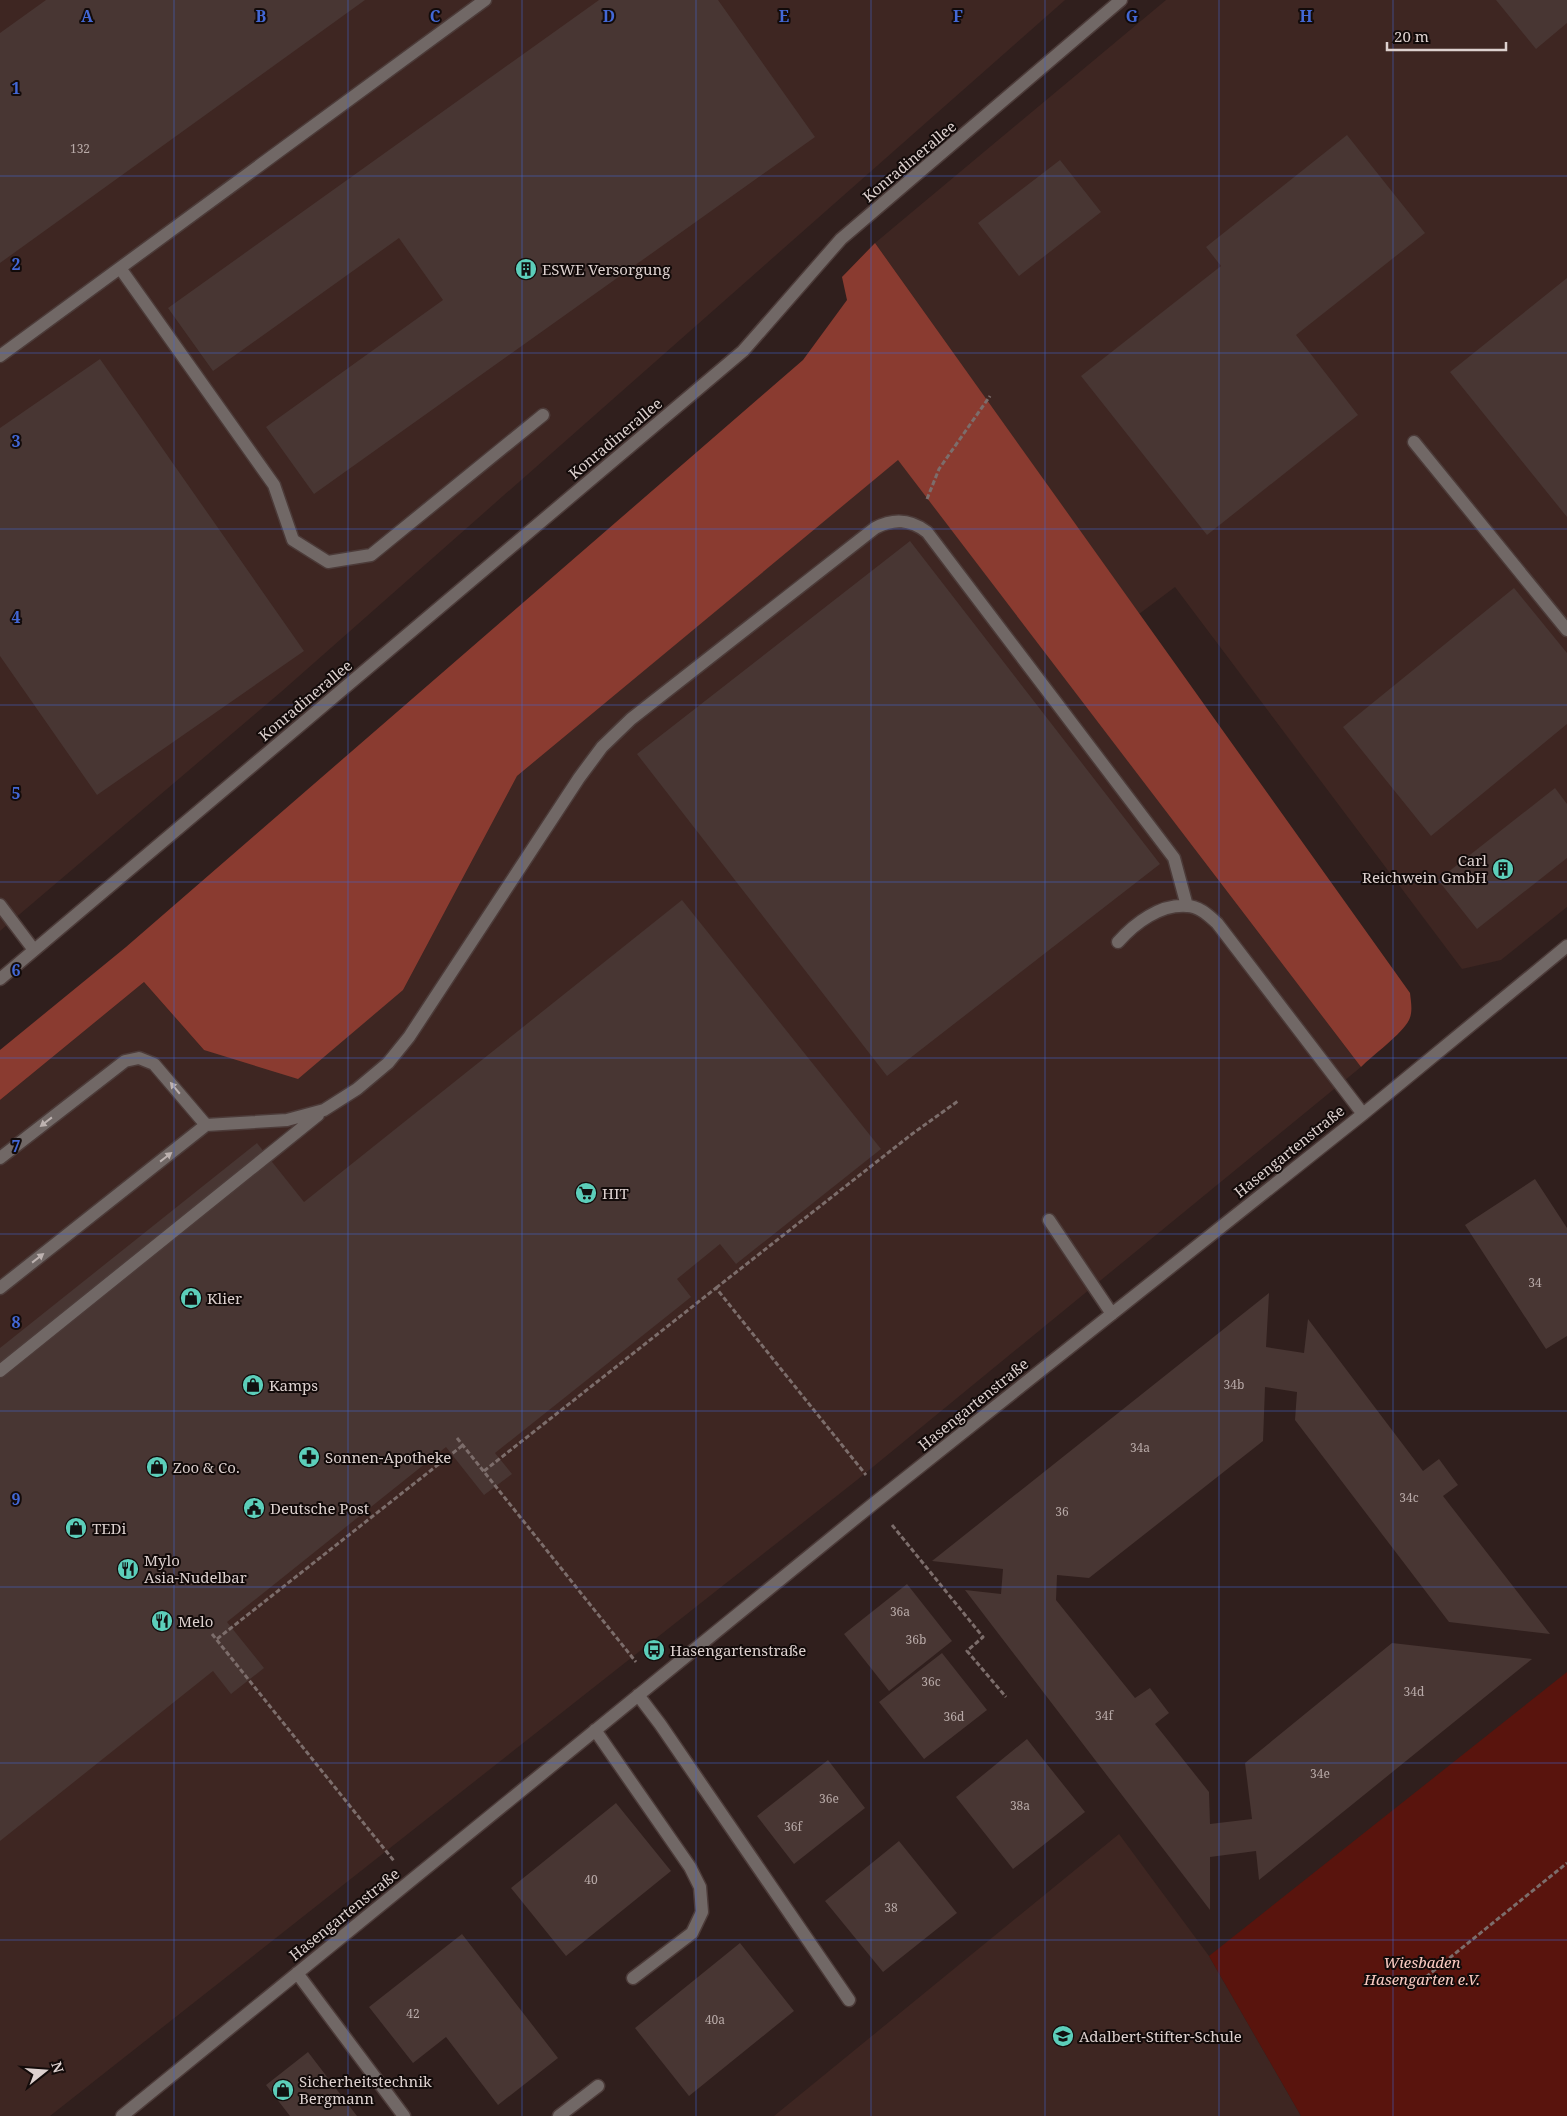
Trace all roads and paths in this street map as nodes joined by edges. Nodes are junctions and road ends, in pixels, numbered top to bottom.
1 (485, 0) edge
2 (1121, 0) edge
3 (120, 268) junction
4 (0, 356) edge
5 (990, 396) dead end
6 (543, 415) dead end
7 (1414, 442) dead end
8 (917, 524) junction
9 (1567, 630) edge
10 (0, 905) edge
11 (1187, 906) junction
12 (1118, 942) dead end
13 (1567, 946) edge
14 (34, 950) junction
15 (0, 979) edge
16 (958, 1101) dead end
17 (324, 1110) junction
18 (1363, 1114) junction
19 (206, 1125) junction
20 (0, 1158) edge
21 (1049, 1220) dead end
22 (0, 1288) edge
23 (716, 1288) junction
24 (1112, 1314) junction
25 (0, 1371) edge
26 (457, 1438) dead end
27 (463, 1445) junction
28 (484, 1471) junction
29 (878, 1500) junction
30 (212, 1634) dead end
31 (217, 1639) junction
32 (653, 1683) junction
33 (638, 1695) junction
34 (1006, 1697) dead end
35 (595, 1730) junction
36 (1567, 1863) edge
37 (410, 1881) junction
38 (297, 1973) junction
39 (1426, 1977) dead end
40 (633, 1978) dead end
41 (849, 2000) dead end
42 (598, 2086) dead end
43 (122, 2116) edge
44 (404, 2116) edge
45 (559, 2116) edge

1 - 3 street
2 - 14 street, Konradinerallee
3 - 4 street
3 - 6 street
5 - 8 path
7 - 9 street
8 - 11 street
8 - 17 street
10 - 14 street
11 - 12 street
11 - 18 street
13 - 18 street, Hasengartenstraße
14 - 15 street, Konradinerallee
16 - 23 path
17 - 19 street
17 - 25 street
18 - 24 street, Hasengartenstraße
19 -> 20 street
22 -> 19 street
21 - 24 street
23 - 28 path
23 - 29 path
24 - 29 street, Hasengartenstraße
26 - 27 path
27 - 28 path
27 - 31 path
28 - 32 path
29 - 32 street, Hasengartenstraße
29 - 34 path
30 - 31 path
31 - 37 path
32 - 33 street, Hasengartenstraße
33 - 35 street, Hasengartenstraße
33 - 41 street
35 - 37 street, Hasengartenstraße
35 - 40 street
36 - 39 path
37 - 38 street, Hasengartenstraße
38 - 43 street, Hasengartenstraße
38 - 44 street
42 - 45 street

